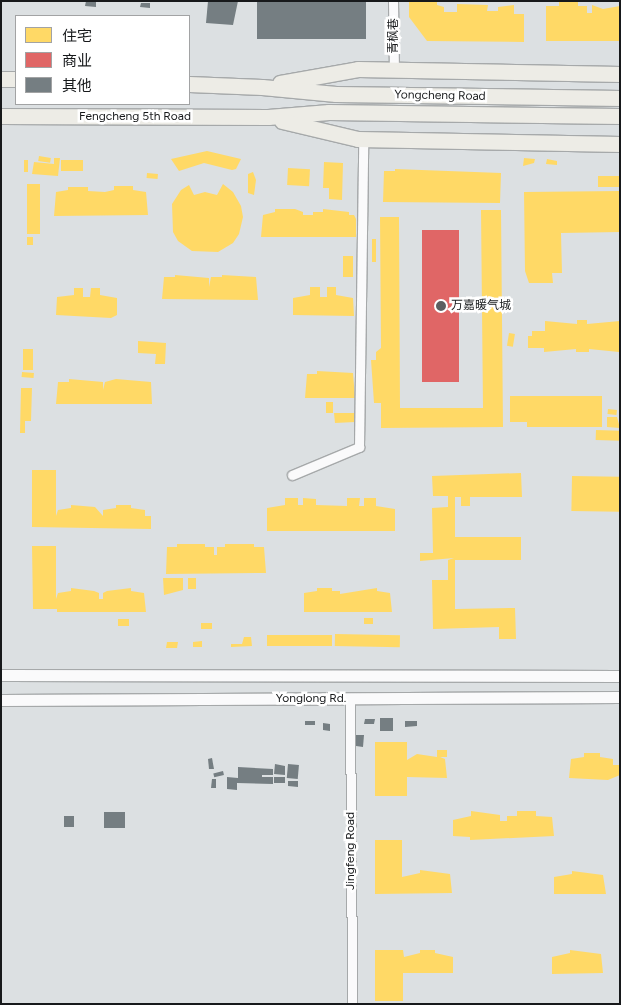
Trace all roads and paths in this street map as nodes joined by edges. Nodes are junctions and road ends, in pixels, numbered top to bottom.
1 (393, 1) edge
2 (394, 70) junction
3 (620, 74) edge
4 (1, 78) edge
5 (15, 79) edge
6 (190, 84) edge
7 (262, 86) junction
8 (620, 98) edge
9 (1, 116) edge
10 (620, 116) edge
11 (268, 118) junction
12 (364, 142) dead end
13 (620, 144) edge
14 (292, 475) dead end
15 (1, 675) edge
16 (620, 676) edge
17 (620, 697) edge
18 (350, 699) junction
19 (1, 700) edge
20 (352, 1004) edge

1 - 2 street, 青枫巷
2 - 3 main road
2 - 7 main road
4 - 5 main road
6 - 7 main road
7 - 8 main road, Yongcheng Road
9 - 11 main road, Fengcheng 5th Road
10 - 11 main road, Yongcheng Road
11 - 13 main road
12 - 14 street
15 - 16 street, Yonglong Rd.
17 - 18 street, Yonglong Rd.
18 - 19 street, Yonglong Rd.
18 - 20 street, Jingfeng Road

